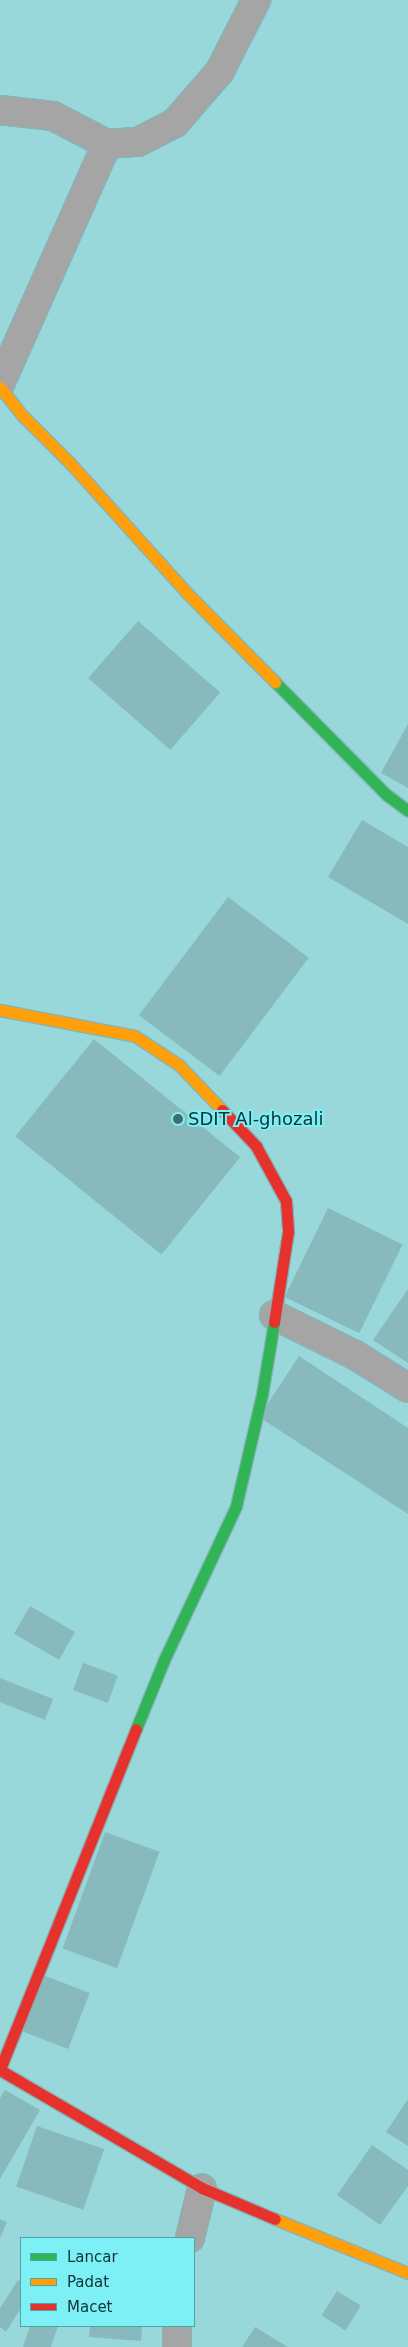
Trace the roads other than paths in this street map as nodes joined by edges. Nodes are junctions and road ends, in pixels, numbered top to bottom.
1 (256, 0) edge
2 (0, 110) edge
3 (107, 144) junction
4 (0, 386) edge
5 (408, 811) edge
6 (0, 1010) edge
7 (274, 1315) junction
8 (408, 1388) edge
9 (0, 2069) edge
10 (202, 2188) junction
11 (190, 2237) edge
12 (408, 2273) edge
13 (177, 2327) edge
14 (176, 2347) edge

1 - 3 street
2 - 3 street
3 - 4 street
4 - 5 street
6 - 7 street
7 - 8 street
7 - 9 street
9 - 10 street
10 - 11 street
10 - 12 street
13 - 14 street

